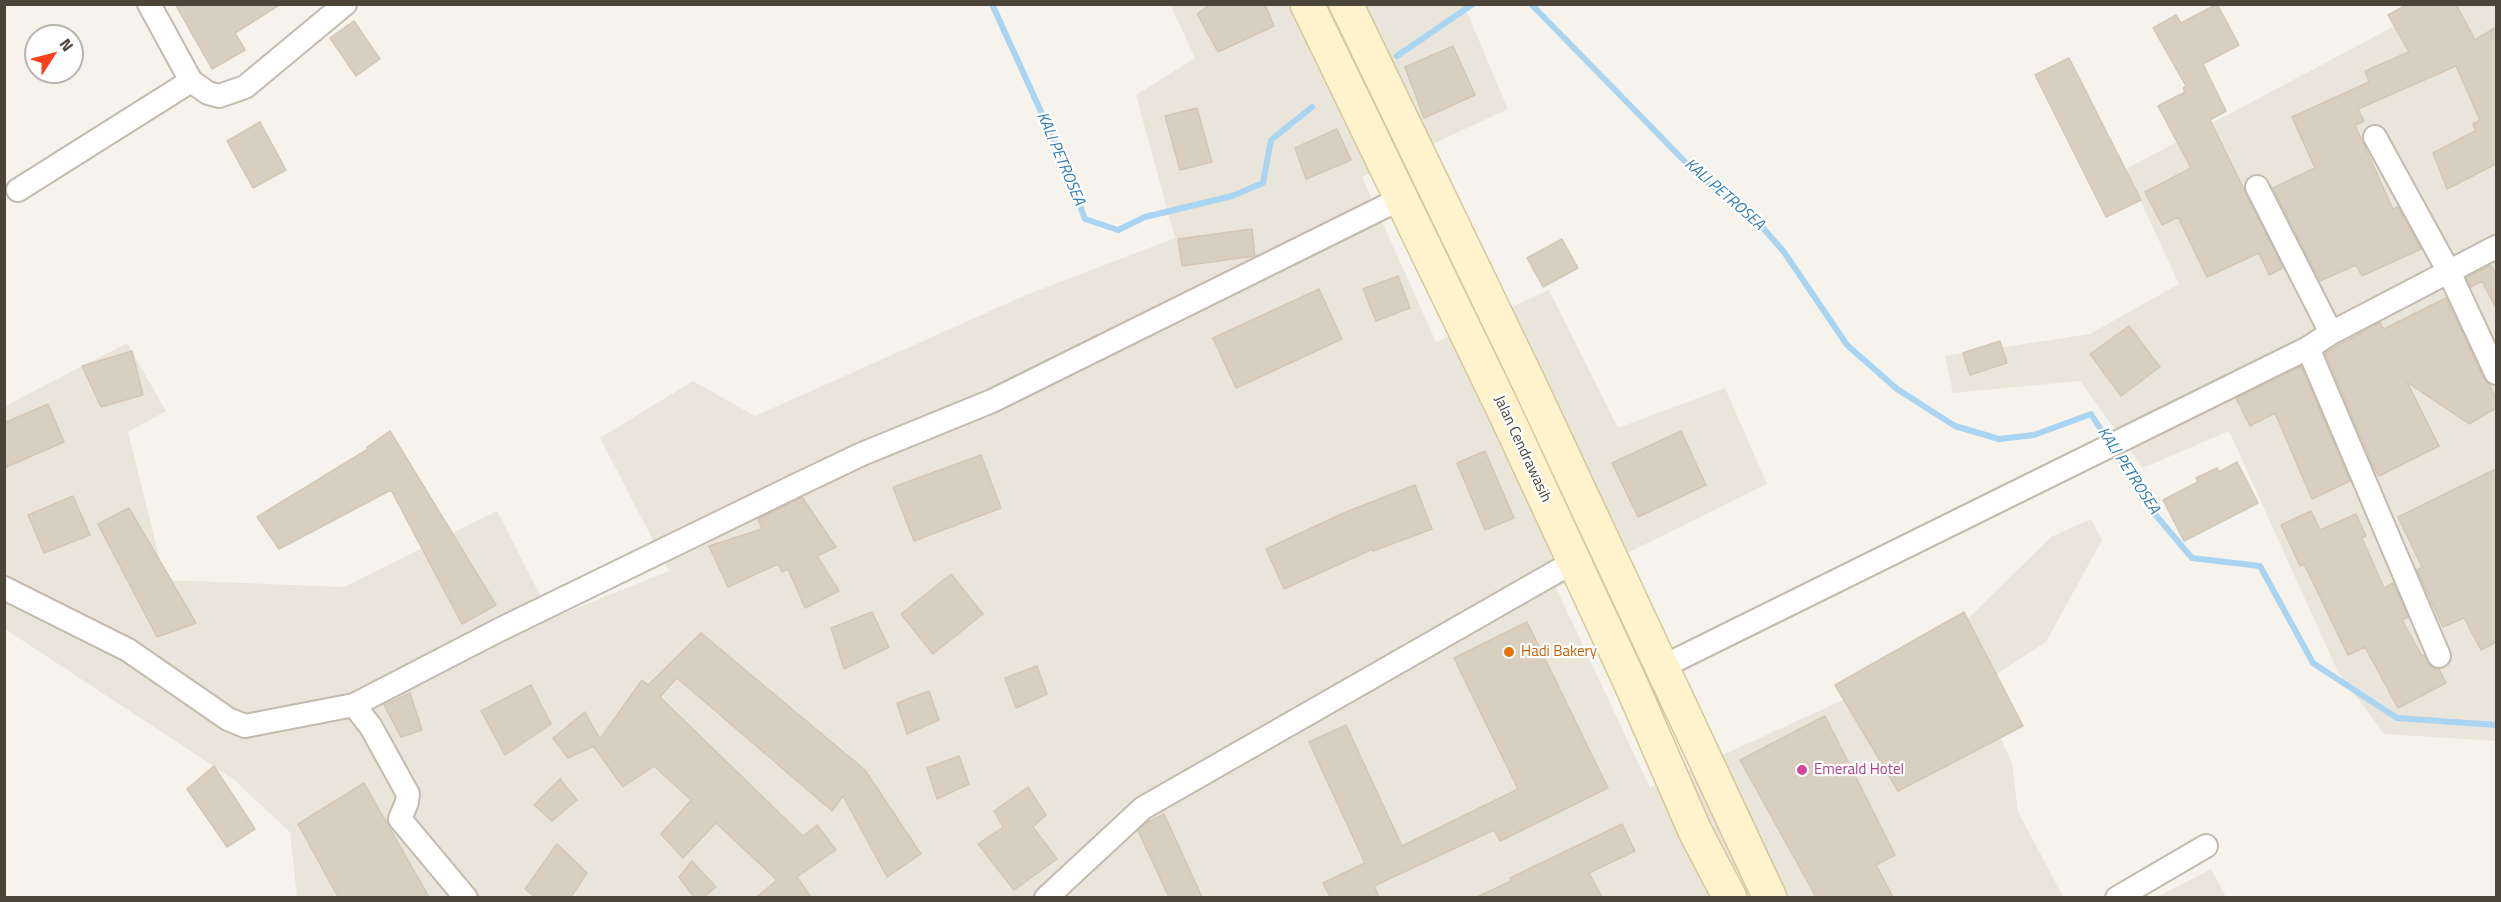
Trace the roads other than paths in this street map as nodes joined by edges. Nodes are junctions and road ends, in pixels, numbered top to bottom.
1 (149, 4) edge
2 (345, 4) edge
3 (1307, 4) edge
4 (1346, 4) edge
5 (191, 81) junction
6 (2375, 137) dead end
7 (2257, 187) dead end
8 (18, 190) dead end
9 (1402, 198) junction
10 (2496, 247) edge
11 (2449, 272) junction
12 (2331, 333) junction
13 (2308, 348) junction
14 (2496, 373) edge
15 (1575, 561) junction
16 (4, 588) edge
17 (2439, 656) dead end
18 (1662, 667) junction
19 (354, 705) junction
20 (2206, 846) dead end
21 (466, 897) edge
22 (1046, 897) edge
23 (1730, 897) edge
24 (1770, 897) edge
25 (2116, 897) edge

1 - 5 street
2 - 5 street
3 - 9 main road, Jalan Cendrawasih
4 - 18 main road
5 - 8 street
6 - 11 street
7 - 12 street
9 - 15 main road, Jalan Cendrawasih
9 - 19 street
10 - 11 street
11 - 12 street
11 - 14 street
12 - 13 street
13 - 17 street
13 - 18 street
15 - 22 street
15 - 23 main road, Jalan Cendrawasih
16 - 19 street
18 - 24 main road
19 - 21 street
20 - 25 street

